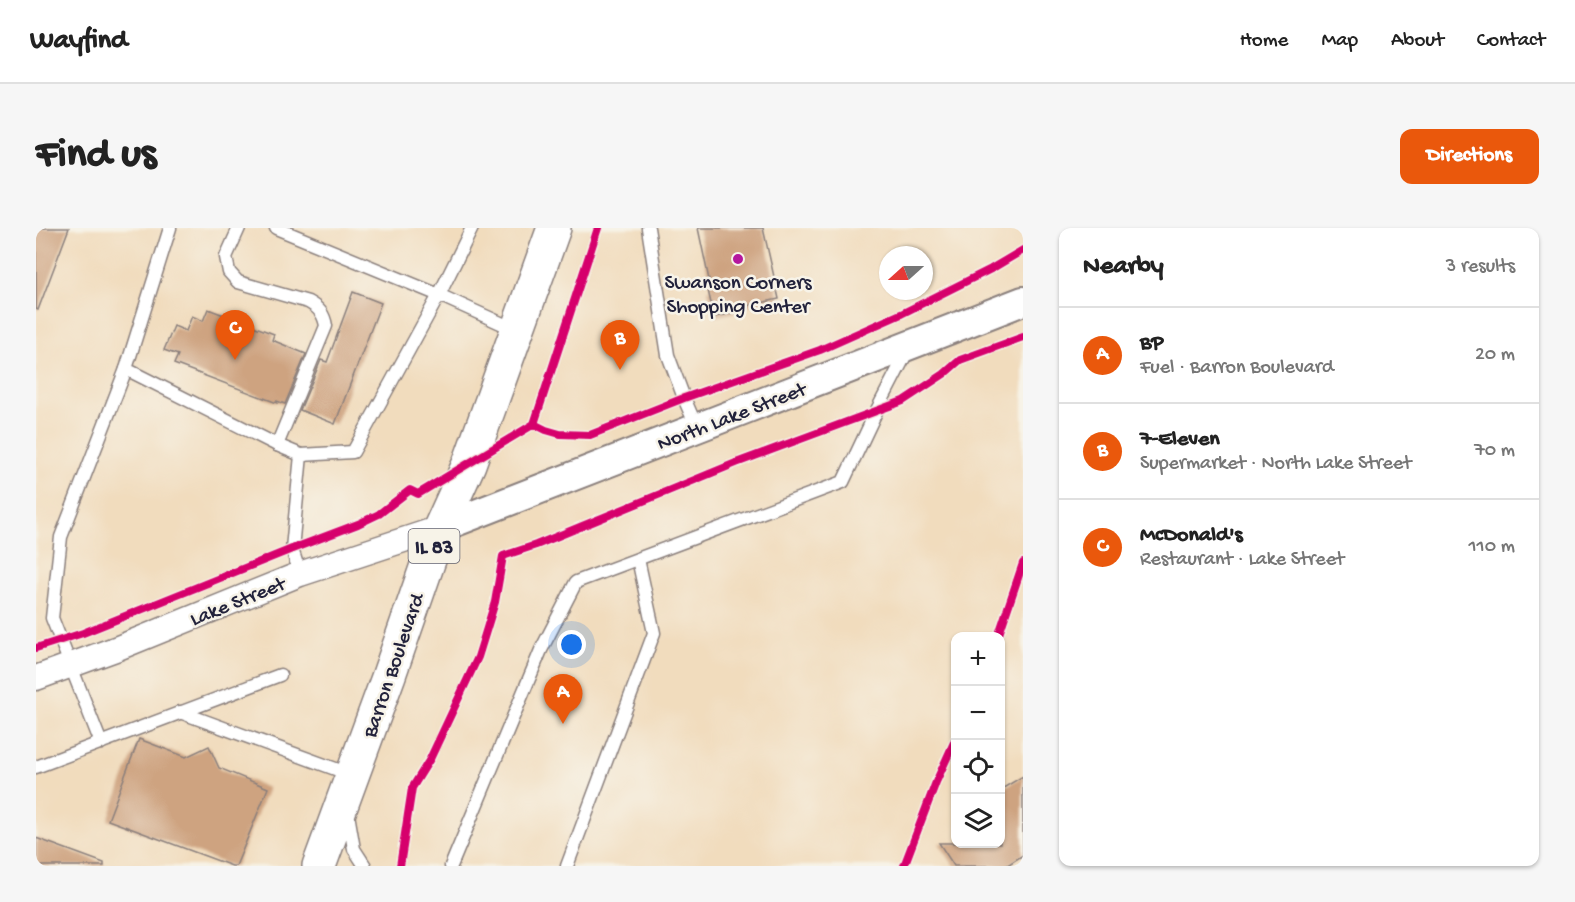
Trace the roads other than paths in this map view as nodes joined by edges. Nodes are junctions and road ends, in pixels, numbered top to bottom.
1 (170, 228) edge
2 (239, 228) edge
3 (276, 228) edge
4 (472, 228) edge
5 (554, 228) edge
6 (648, 228) edge
7 (439, 295) junction
8 (1023, 301) edge
9 (517, 330) junction
10 (910, 345) junction
11 (126, 369) junction
12 (697, 428) junction
13 (277, 445) junction
14 (301, 455) junction
15 (440, 528) junction
16 (638, 559) junction
17 (300, 574) junction
18 (71, 666) junction
19 (280, 675) dead end
20 (36, 678) edge
21 (180, 712) junction
22 (102, 743) junction
23 (36, 767) edge
24 (349, 787) junction
25 (319, 866) edge
26 (365, 866) edge
27 (451, 866) edge
28 (567, 866) edge

1 - 11 lane
2 - 13 lane
3 - 7 lane
4 - 7 lane
5 - 9 main road, Barron Boulevard / IL 83
6 - 12 lane
7 - 9 lane
7 - 14 lane
8 - 10 street, North Lake Street
9 - 15 main road, Barron Boulevard / IL 83
10 - 12 street, North Lake Street
10 - 16 lane
11 - 13 lane
11 - 18 lane
12 - 15 street, North Lake Street
13 - 14 lane
14 - 17 lane
15 - 17 street, Lake Street
15 - 24 main road, Barron Boulevard / IL 83
16 - 27 lane
16 - 28 lane
17 - 18 street, Lake Street
18 - 20 street, Lake Street
18 - 22 lane
19 - 21 lane
21 - 22 lane
21 - 24 lane
22 - 23 lane
24 - 25 main road, Barron Boulevard / IL 83
24 - 26 lane

